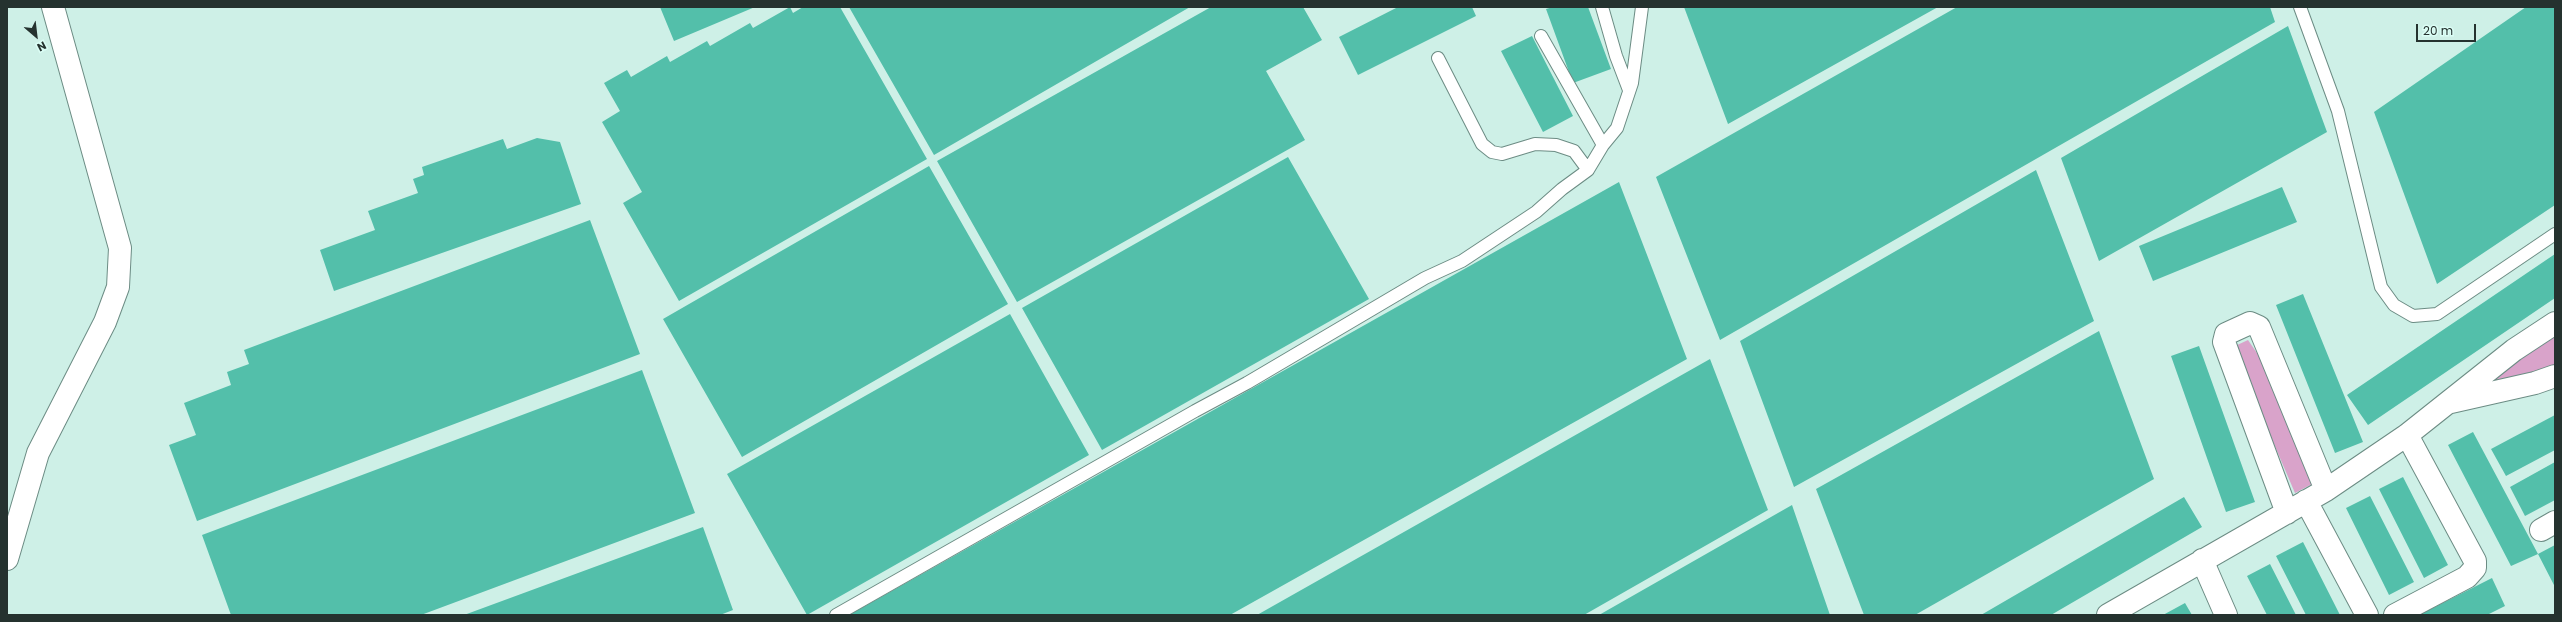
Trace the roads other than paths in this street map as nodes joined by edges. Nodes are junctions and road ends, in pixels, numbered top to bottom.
1 (52, 7) edge
2 (1602, 7) edge
3 (1642, 7) edge
4 (2300, 7) edge
5 (1541, 36) dead end
6 (1438, 58) dead end
7 (1629, 90) junction
8 (1603, 145) junction
9 (1588, 170) junction
10 (2555, 234) edge
11 (2555, 323) edge
12 (2555, 376) edge
13 (2444, 404) junction
14 (2407, 435) junction
15 (2326, 490) junction
16 (2306, 502) junction
17 (2288, 513) junction
18 (7, 558) edge
19 (2202, 560) junction
20 (836, 615) edge
21 (2108, 615) edge
22 (2226, 615) edge
23 (2367, 615) edge
24 (2395, 615) edge

1 - 18 street
2 - 7 lane
3 - 7 lane
4 - 10 lane
5 - 8 lane
6 - 9 lane
7 - 8 lane
8 - 9 lane
9 - 20 lane
11 - 13 street
12 - 13 street
13 - 14 street
14 - 15 street
14 - 24 street
15 - 16 street
15 - 17 street
16 - 17 street
16 - 23 street
17 - 19 street
19 - 21 street
19 - 22 street

